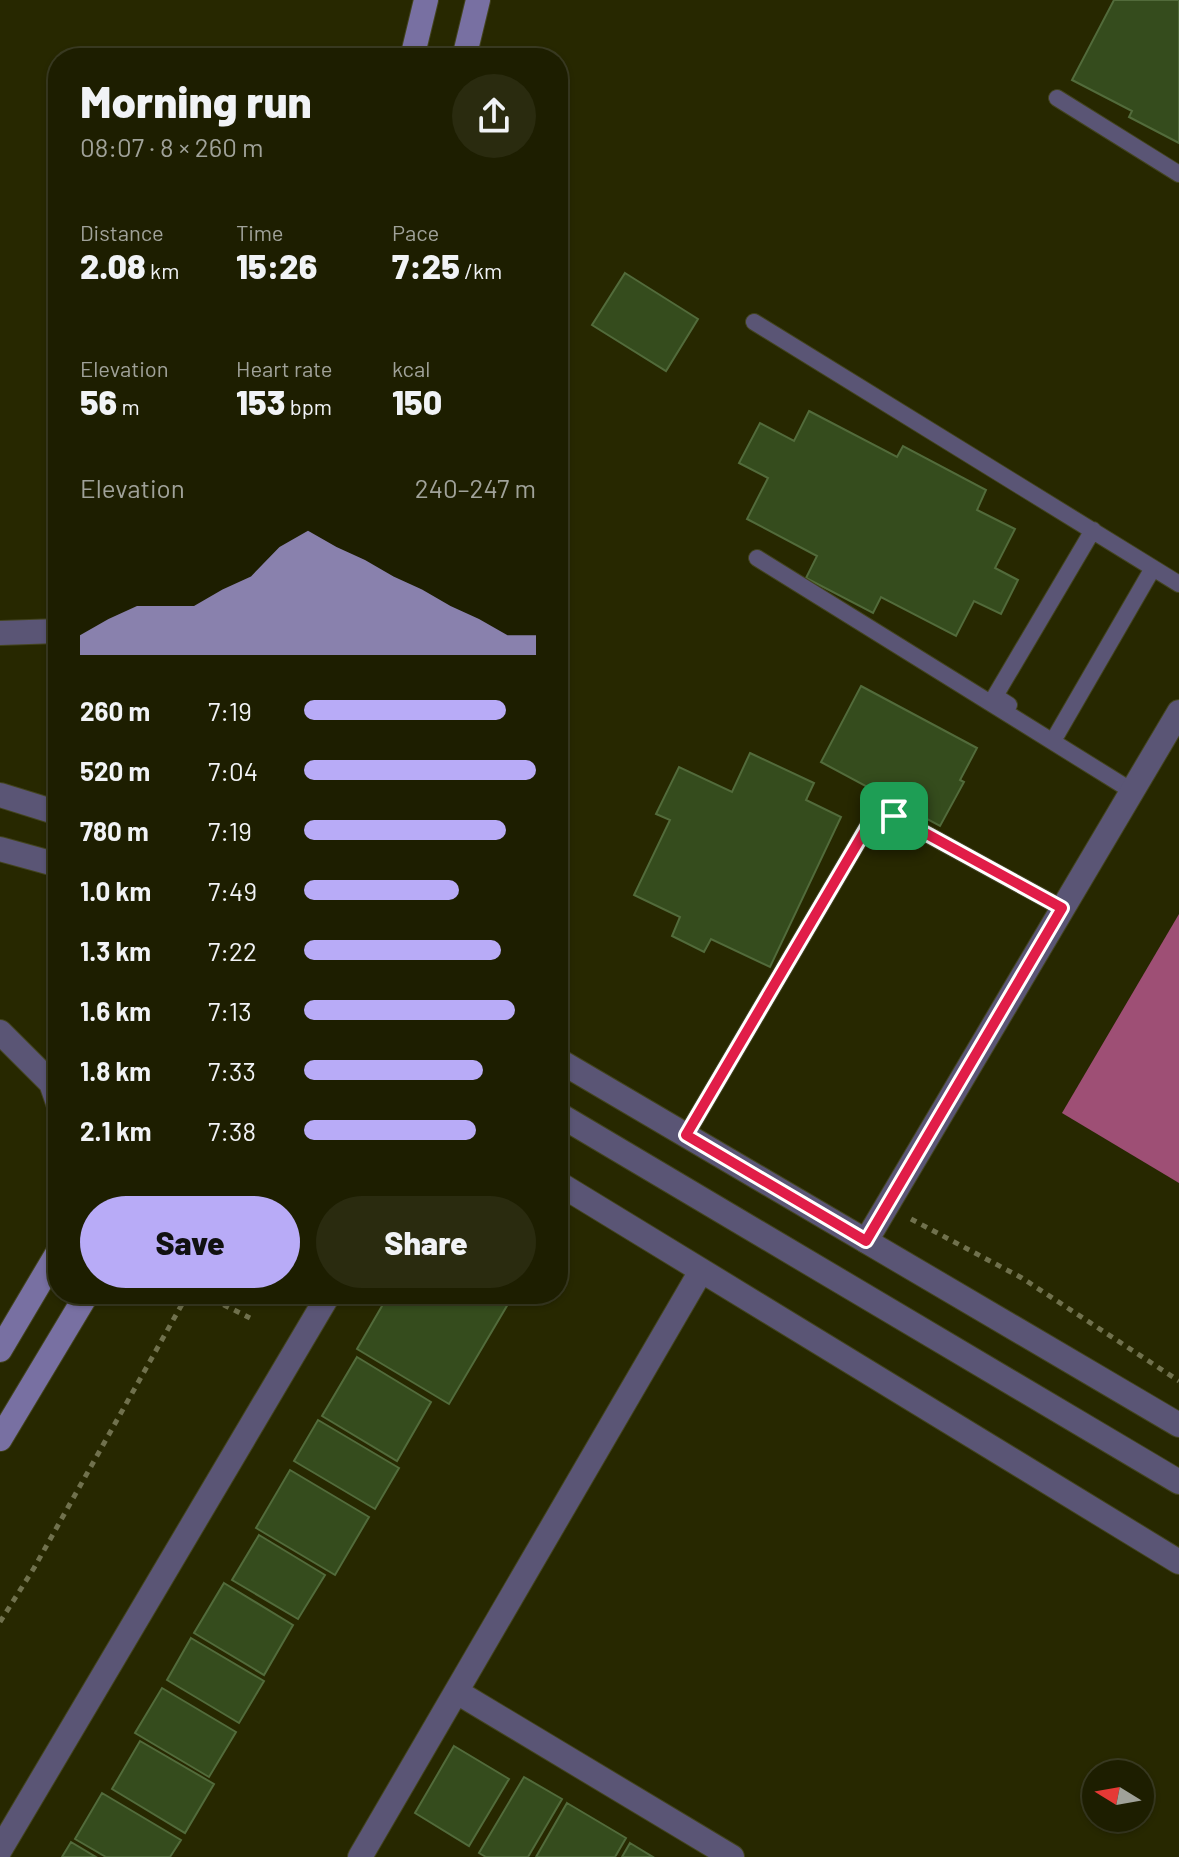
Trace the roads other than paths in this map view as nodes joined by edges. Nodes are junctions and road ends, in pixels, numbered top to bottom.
1 (426, 0) edge
2 (478, 0) edge
3 (414, 48) edge
4 (466, 48) edge
5 (1057, 98) dead end
6 (1179, 174) edge
7 (754, 322) dead end
8 (1093, 530) junction
9 (757, 558) dead end
10 (1153, 568) junction
11 (1179, 584) edge
12 (48, 631) edge
13 (0, 633) edge
14 (1179, 712) edge
15 (1057, 734) junction
16 (1134, 787) junction
17 (0, 795) edge
18 (48, 810) edge
19 (0, 849) edge
20 (48, 862) edge
21 (1062, 908) junction
22 (0, 1032) edge
23 (568, 1066) edge
24 (48, 1080) edge
25 (568, 1120) edge
26 (686, 1135) junction
27 (568, 1189) edge
28 (866, 1241) junction
29 (48, 1269) edge
30 (701, 1271) junction
31 (81, 1304) edge
32 (323, 1304) edge
33 (0, 1350) edge
34 (1179, 1425) edge
35 (0, 1439) edge
36 (1179, 1482) edge
37 (1179, 1562) edge
38 (457, 1692) junction
39 (0, 1850) edge
40 (360, 1857) edge
41 (732, 1857) edge

1 - 3 main road
2 - 4 main road
5 - 6 lane
7 - 8 lane
8 - 10 lane
8 - 15 lane
9 - 16 lane
10 - 11 lane
10 - 15 lane
12 - 13 street
14 - 16 street
15 - 16 lane
16 - 21 street
17 - 18 street
19 - 20 street
21 - 26 lane
21 - 28 street
22 - 24 street
23 - 26 street
25 - 36 street
26 - 28 street
27 - 30 street
28 - 34 street
29 - 33 main road
30 - 37 street
30 - 38 street
31 - 35 main road
32 - 39 street
38 - 40 street
38 - 41 street

